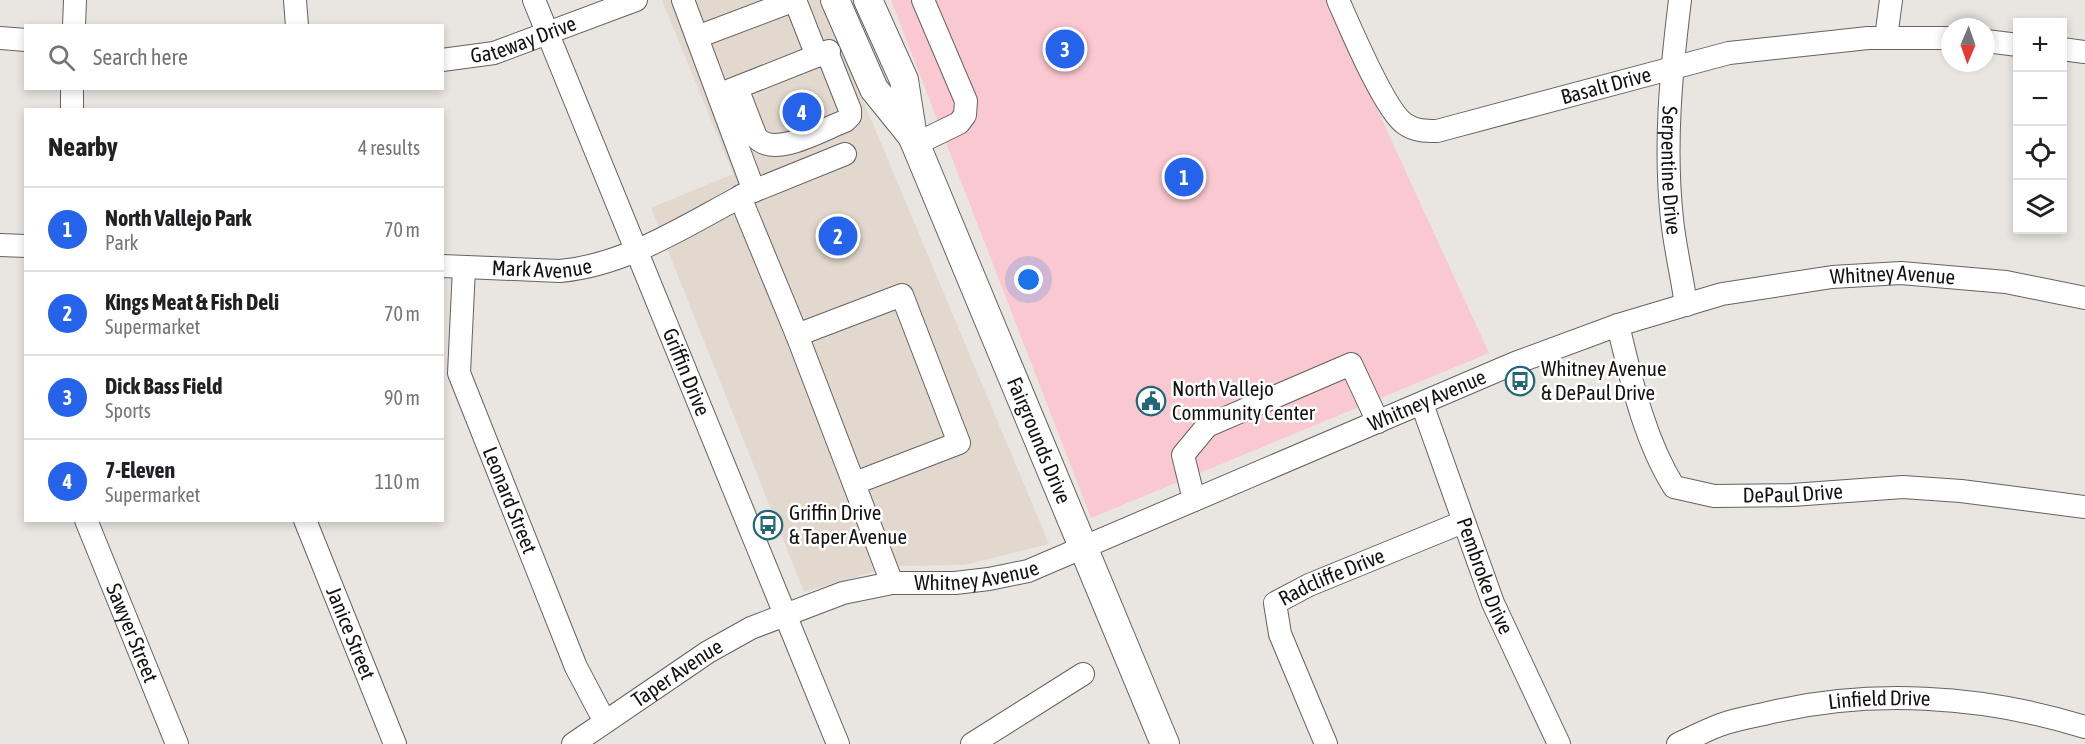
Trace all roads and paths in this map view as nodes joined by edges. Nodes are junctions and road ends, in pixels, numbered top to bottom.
1 (75, 0) edge
2 (295, 0) edge
3 (534, 0) edge
4 (636, 0) edge
5 (683, 0) edge
6 (835, 0) edge
7 (868, 0) edge
8 (923, 0) edge
9 (1338, 0) edge
10 (1680, 0) edge
11 (1891, 0) edge
12 (74, 24) edge
13 (297, 24) edge
14 (548, 33) junction
15 (697, 37) junction
16 (0, 38) edge
17 (1886, 38) junction
18 (1941, 38) edge
19 (24, 40) edge
20 (853, 41) junction
21 (1995, 42) edge
22 (2013, 44) edge
23 (2067, 50) edge
24 (2085, 52) edge
25 (822, 54) junction
26 (444, 60) edge
27 (1671, 69) junction
28 (72, 90) edge
29 (728, 92) junction
30 (72, 108) edge
31 (915, 141) junction
32 (845, 154) dead end
33 (747, 194) junction
34 (0, 245) edge
35 (24, 246) edge
36 (638, 251) junction
37 (453, 267) edge
38 (2085, 298) edge
39 (1686, 305) junction
40 (1618, 325) junction
41 (797, 335) junction
42 (1422, 404) junction
43 (1378, 422) junction
44 (855, 483) junction
45 (1194, 500) junction
46 (2085, 507) edge
47 (87, 522) edge
48 (306, 522) edge
49 (1463, 522) junction
50 (1083, 546) junction
51 (892, 584) junction
52 (787, 616) junction
53 (1083, 674) dead end
54 (605, 722) junction
55 (2085, 727) edge
56 (177, 744) edge
57 (395, 744) edge
58 (573, 744) edge
59 (838, 744) edge
60 (972, 744) edge
61 (1165, 744) edge
62 (1326, 744) edge
63 (1559, 744) edge
64 (1678, 744) edge

1 - 12 street
2 - 13 street
3 - 14 street, Griffin Drive
4 - 14 street, Gateway Drive
5 - 15 street
6 - 20 main road, Fairgrounds Drive
7 - 31 main road, Fairgrounds Drive
8 - 31 street
9 - 27 street, Basalt Drive
10 - 27 street, Serpentine Drive
11 - 17 street
14 - 26 street, Gateway Drive
14 - 36 street, Griffin Drive
15 - 25 street
15 - 29 street
16 - 19 street
17 - 18 street, Basalt Drive
17 - 27 street, Basalt Drive
20 - 25 street
20 - 31 main road, Fairgrounds Drive
21 - 22 street
23 - 24 street
25 - 29 street
25 - 29 street
27 - 39 street, Serpentine Drive
28 - 30 street
29 - 33 street
31 - 50 main road, Fairgrounds Drive
32 - 33 street, Mark Avenue
33 - 36 street, Mark Avenue
33 - 41 street
34 - 35 street
36 - 37 street, Mark Avenue
36 - 52 street, Griffin Drive
37 - 54 street, Leonard Street
38 - 39 street, Whitney Avenue
39 - 40 street, Whitney Avenue
40 - 42 street, Whitney Avenue
40 - 46 street, DePaul Drive
41 - 44 street
41 - 44 street
42 - 43 street, Whitney Avenue
42 - 49 street, Pembroke Drive
43 - 45 street, Whitney Avenue
43 - 45 street
44 - 51 street
45 - 50 street, Whitney Avenue
47 - 56 street, Sawyer Street
48 - 57 street, Janice Street
49 - 62 street, Radcliffe Drive
49 - 63 street, Pembroke Drive
50 - 51 street, Whitney Avenue
50 - 61 main road, Fairgrounds Drive
51 - 52 street, Whitney Avenue
52 - 54 street, Taper Avenue
52 - 59 street, Griffin Drive
53 - 60 street
54 - 58 street, Taper Avenue
55 - 64 street, Linfield Drive

